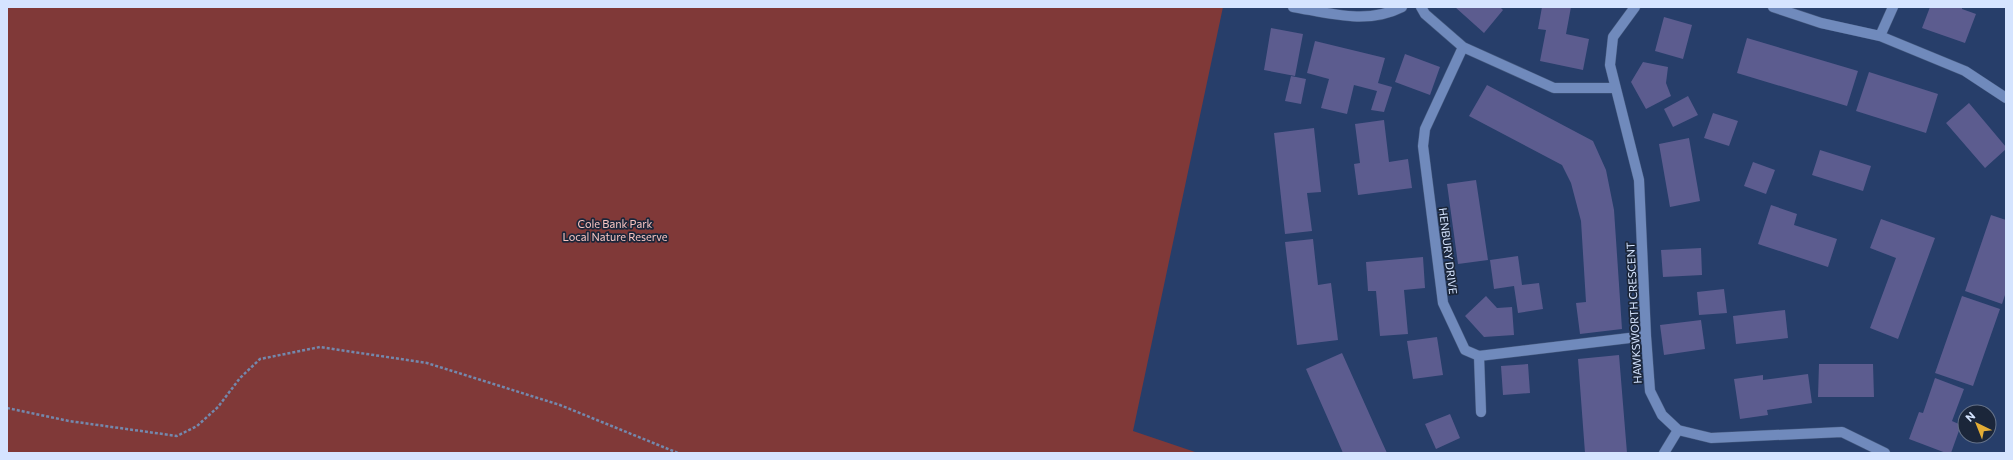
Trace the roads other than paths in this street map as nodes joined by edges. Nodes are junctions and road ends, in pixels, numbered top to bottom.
1 (1293, 7) edge
2 (1402, 7) edge
3 (1421, 7) edge
4 (1635, 7) edge
5 (1773, 7) edge
6 (1894, 7) edge
7 (1880, 36) junction
8 (1463, 47) junction
9 (1615, 88) junction
10 (2006, 98) edge
11 (1646, 336) junction
12 (1478, 356) junction
13 (1481, 412) dead end
14 (1678, 430) junction
15 (1664, 453) edge
16 (1885, 453) edge

1 - 2 street
3 - 8 street
4 - 9 street, HAWKSWORTH CRESCENT
5 - 7 street
6 - 7 street
7 - 10 street
8 - 9 street
8 - 12 street, HENBURY DRIVE
9 - 11 street, HAWKSWORTH CRESCENT
11 - 12 street
11 - 14 street, HAWKSWORTH CRESCENT
12 - 13 street
14 - 15 street
14 - 16 street, HAWKSWORTH CRESCENT

